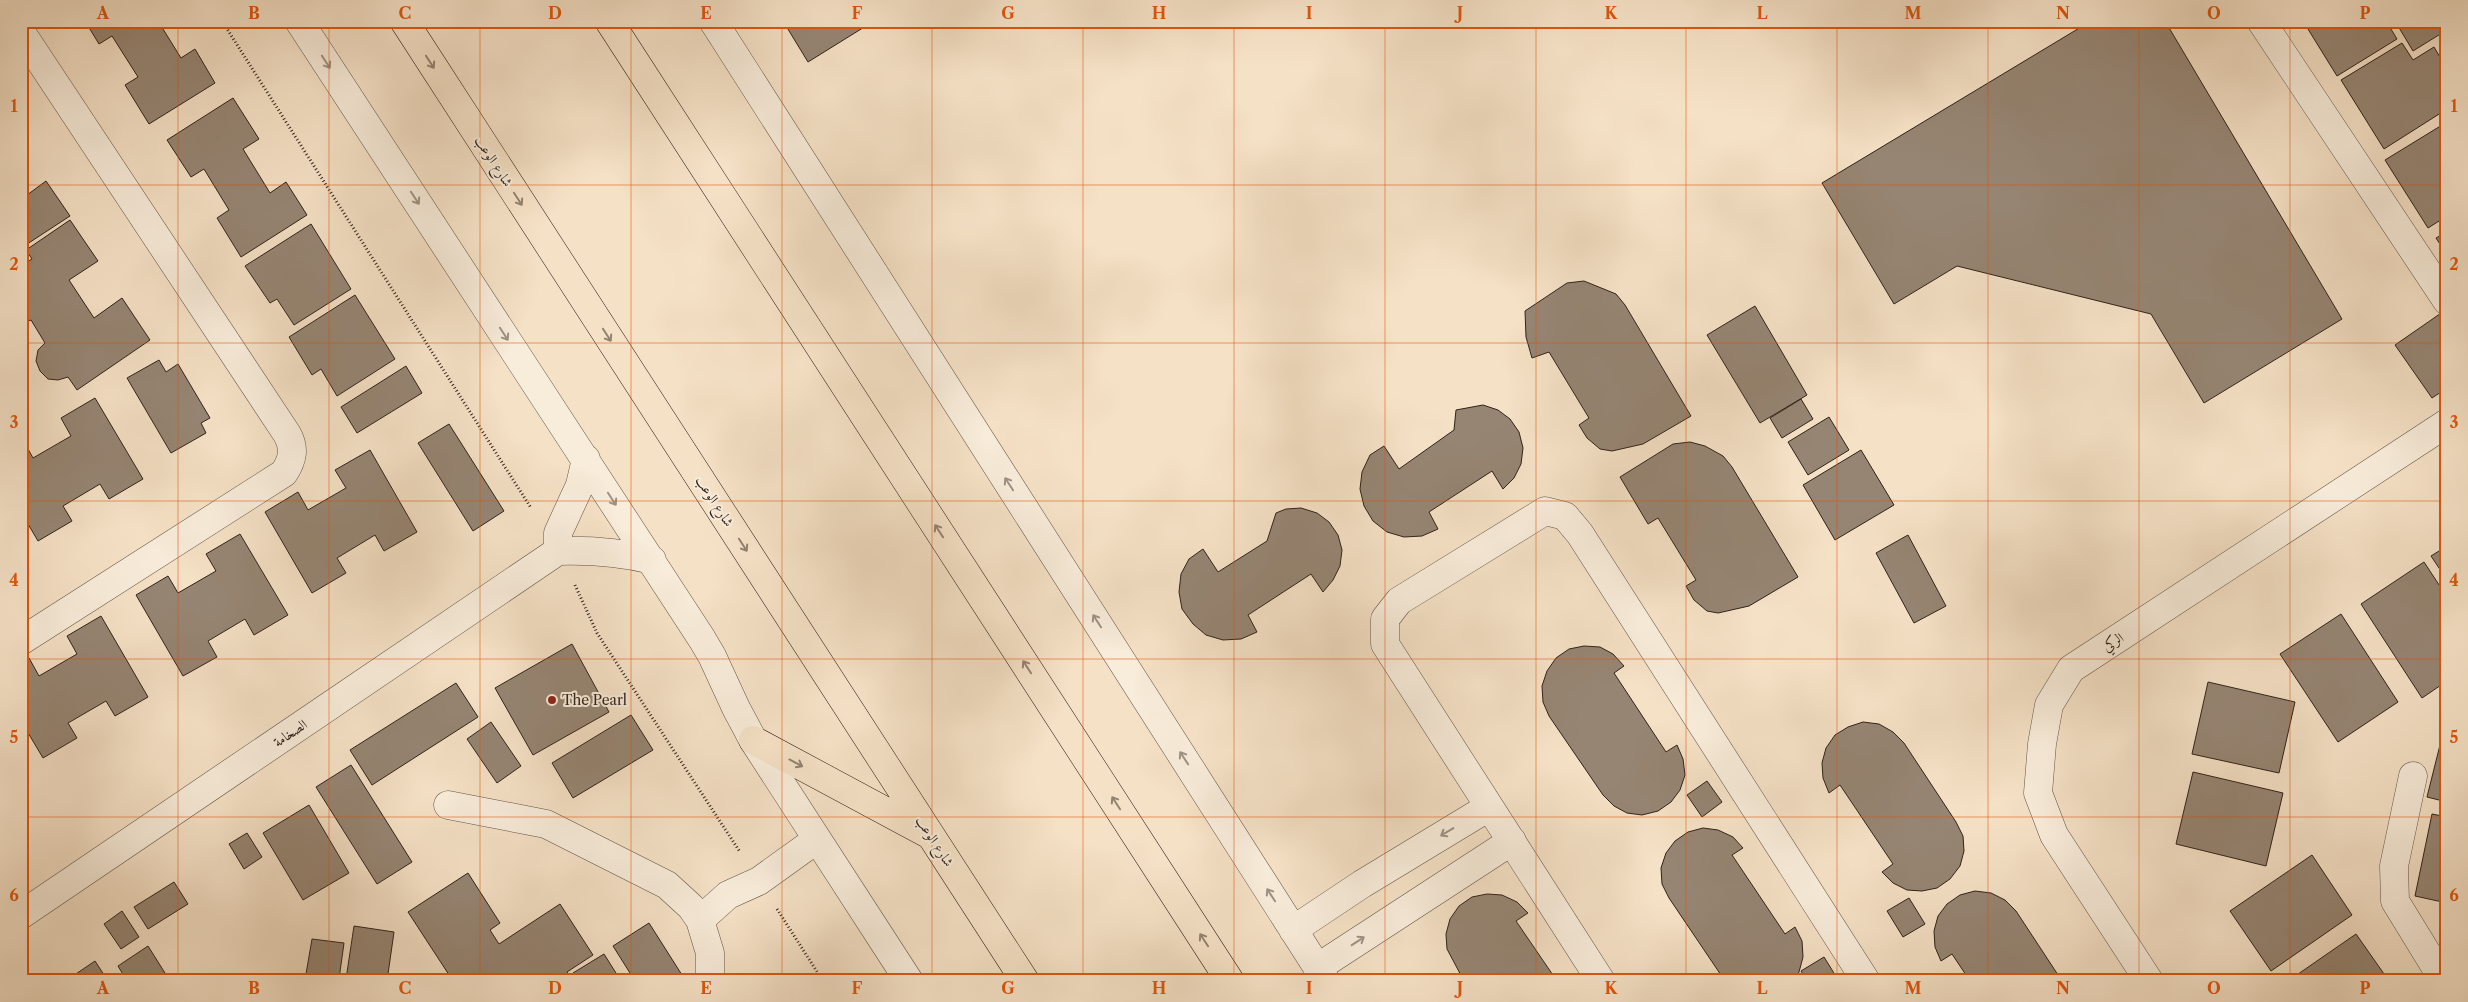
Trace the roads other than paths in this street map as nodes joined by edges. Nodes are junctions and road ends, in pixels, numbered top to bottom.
1 (299, 21) edge
2 (404, 21) edge
3 (609, 21) edge
4 (713, 21) edge
5 (2261, 21) edge
6 (21, 32) edge
7 (2447, 301) edge
8 (2447, 423) edge
9 (586, 459) junction
10 (558, 551) junction
11 (652, 560) junction
12 (21, 642) edge
13 (753, 740) junction
14 (2413, 776) dead end
15 (448, 805) dead end
16 (1489, 807) junction
17 (931, 835) junction
18 (816, 840) junction
19 (1512, 841) junction
20 (21, 915) edge
21 (700, 920) junction
22 (1294, 930) junction
23 (1321, 974) edge
24 (710, 981) edge
25 (909, 981) edge
26 (1025, 981) edge
27 (1230, 981) edge
28 (1601, 981) edge
29 (1866, 981) edge
30 (2149, 981) edge
31 (2444, 981) edge

1 -> 9 street
2 -> 17 main road, شارع الوعب
27 -> 3 main road
22 -> 4 street
5 - 7 street
6 - 12 street
8 - 30 street, الركي
9 - 10 street
9 -> 11 street
10 - 11 street
10 - 20 street, الصخامة
11 - 13 street
13 -> 17 main road
13 - 18 street
14 - 31 street
15 - 21 street
16 - 19 street
16 -> 22 street
16 - 29 street
17 - 26 main road, شارع الوعب
18 - 21 street
18 - 25 street
23 -> 19 street
19 - 28 street
21 - 24 street
22 - 23 street

